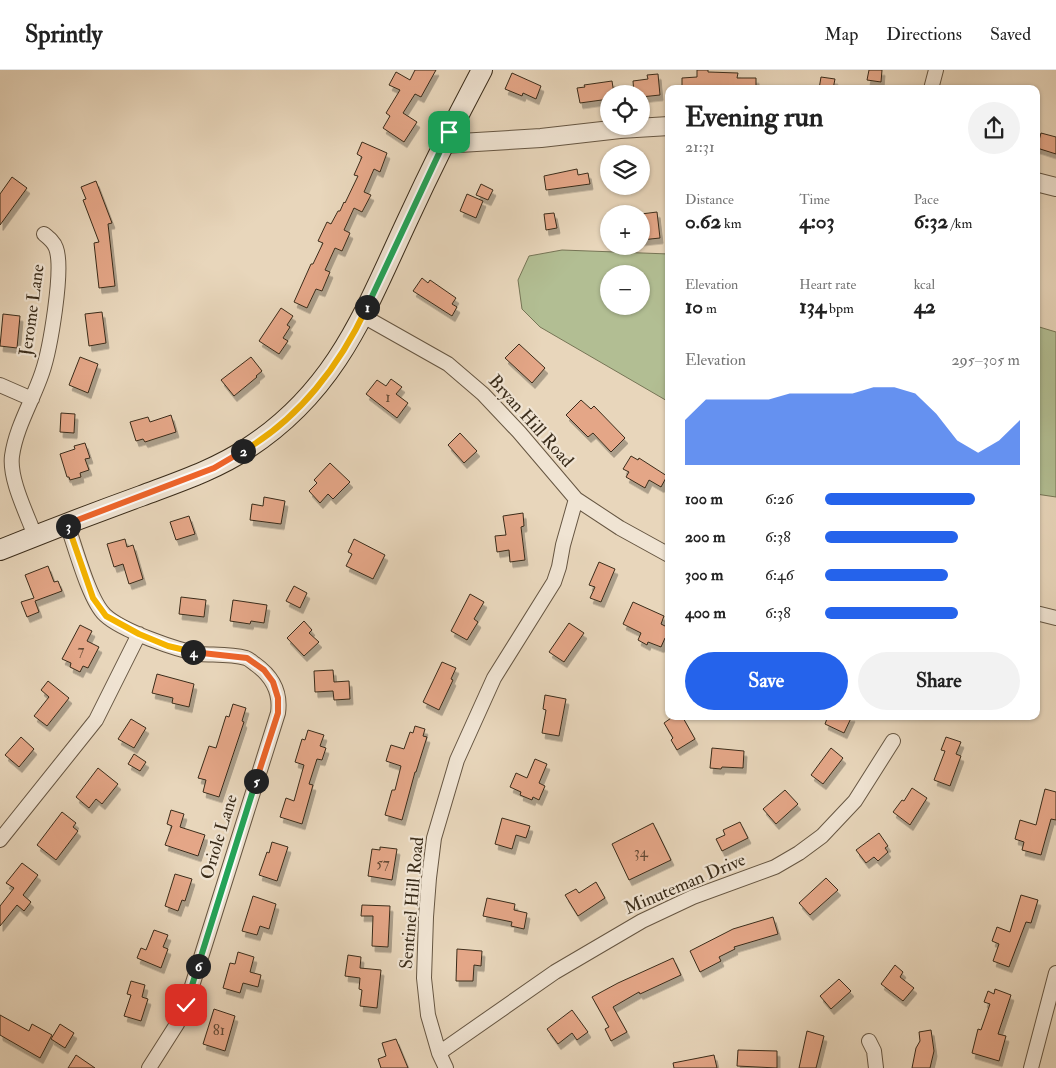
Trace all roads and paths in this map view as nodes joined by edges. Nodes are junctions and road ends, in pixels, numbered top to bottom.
1 (482, 70) edge
2 (936, 70) edge
3 (932, 85) edge
4 (665, 126) edge
5 (443, 144) junction
6 (1040, 183) edge
7 (1056, 187) edge
8 (44, 234) dead end
9 (363, 316) junction
10 (0, 385) edge
11 (32, 398) junction
12 (576, 499) junction
13 (67, 524) junction
14 (36, 536) junction
15 (0, 550) edge
16 (665, 554) edge
17 (1040, 614) edge
18 (1056, 618) edge
19 (139, 634) junction
20 (894, 741) dead end
21 (0, 840) edge
22 (1056, 973) edge
23 (869, 1042) dead end
24 (439, 1053) junction
25 (148, 1068) edge
26 (446, 1068) edge
27 (876, 1068) edge
28 (1031, 1068) edge

1 - 5 main road
2 - 3 street
4 - 5 street
5 - 9 main road
6 - 7 street
8 - 11 street, Jerome Lane
9 - 12 street, Bryan Hill Road
9 - 13 main road
10 - 11 street
11 - 14 street, Jerome Lane
12 - 16 street, Bryan Hill Road
12 - 24 street, Sentinel Hill Road
13 - 14 main road
13 - 19 street, Oriole Lane
14 - 15 main road
17 - 18 street
19 - 21 street
19 - 25 street, Oriole Lane
20 - 24 street, Minuteman Drive
22 - 28 street
23 - 27 street
24 - 26 street, Sentinel Hill Road

